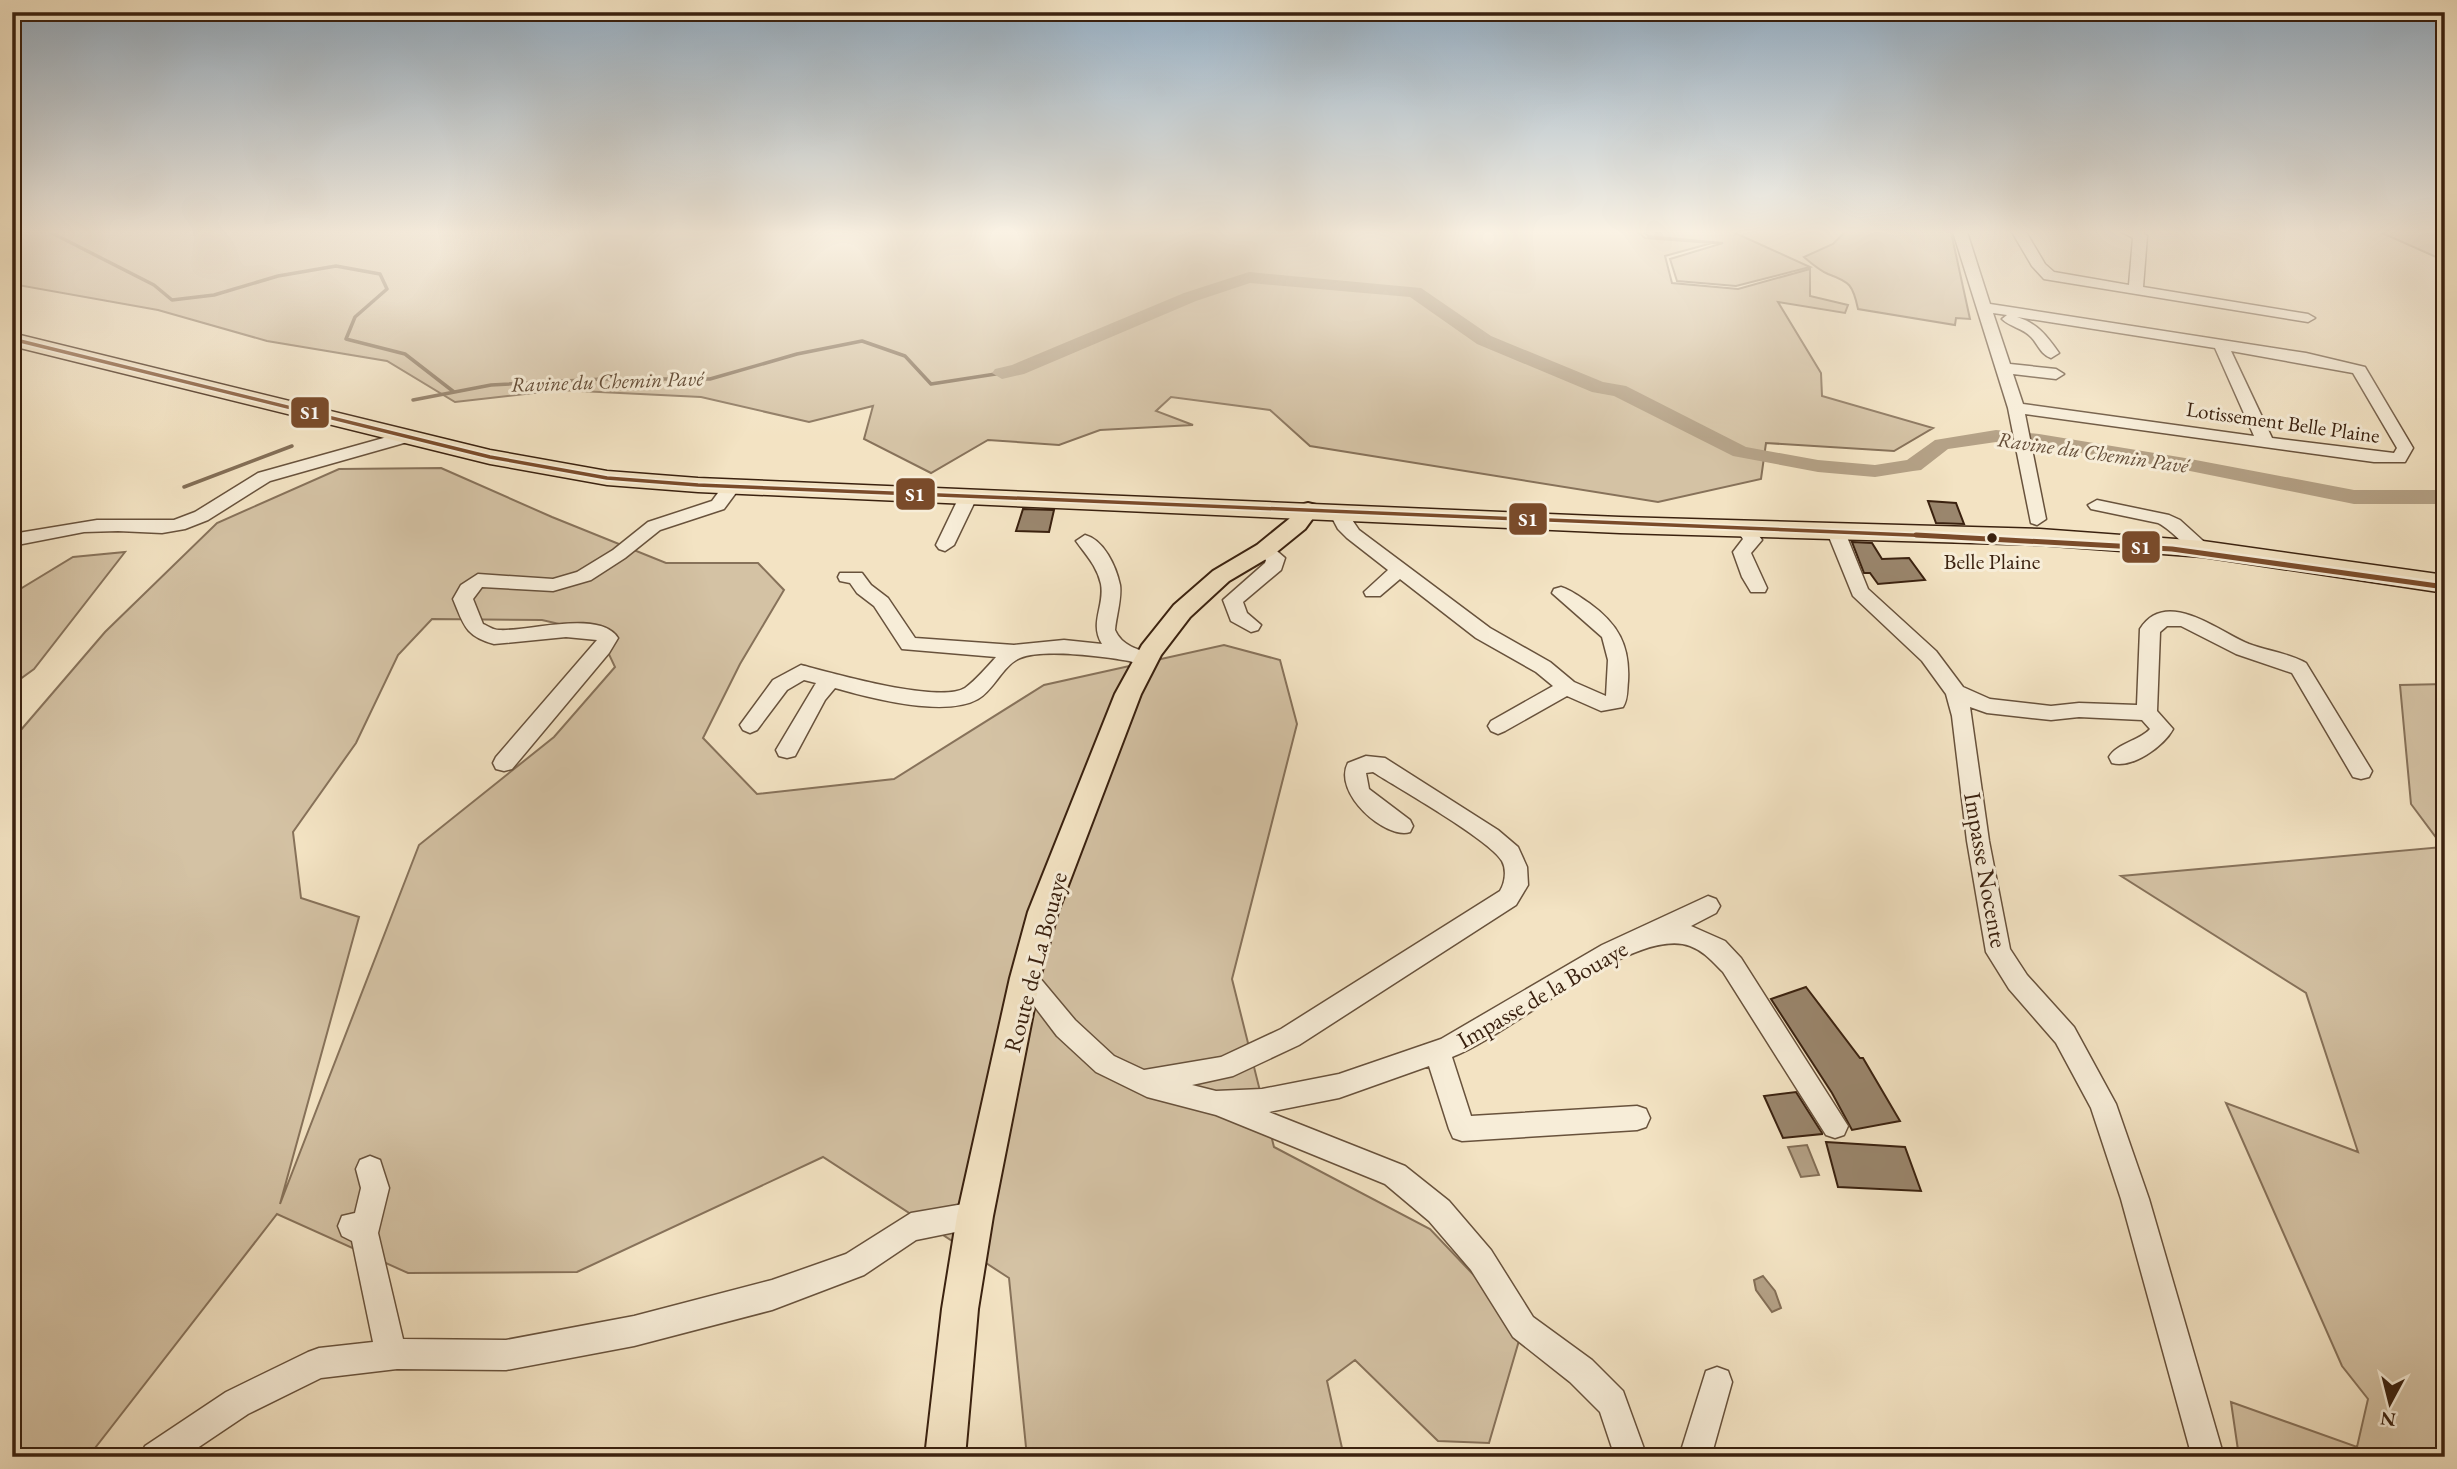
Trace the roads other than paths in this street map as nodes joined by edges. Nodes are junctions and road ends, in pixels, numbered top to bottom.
1 (1982, 301) edge
2 (2201, 301) edge
3 (1985, 311) junction
4 (2308, 318) dead end
5 (2033, 321) junction
6 (12, 339) edge
7 (2221, 345) junction
8 (2051, 353) dead end
9 (2003, 368) junction
10 (2056, 374) dead end
11 (2016, 408) junction
12 (405, 437) junction
13 (2265, 441) junction
14 (732, 486) junction
15 (969, 495) junction
16 (2097, 505) dead end
17 (1323, 511) junction
18 (2037, 519) junction
19 (1745, 529) junction
20 (1871, 531) junction
21 (1836, 532) junction
22 (2000, 535) junction
23 (12, 540) edge
24 (1085, 541) dead end
25 (2110, 541) junction
26 (945, 545) dead end
27 (2203, 549) junction
28 (1265, 550) junction
29 (1399, 570) junction
30 (846, 577) dead end
31 (2445, 585) edge
32 (1759, 587) dead end
33 (1373, 592) dead end
34 (1561, 593) dead end
35 (1251, 625) dead end
36 (1014, 652) junction
37 (1136, 656) junction
38 (831, 680) junction
39 (1567, 687) junction
40 (1956, 692) junction
41 (2147, 713) junction
42 (750, 725) dead end
43 (1498, 726) dead end
44 (786, 751) dead end
45 (2120, 757) dead end
46 (504, 763) dead end
47 (2361, 771) dead end
48 (1402, 826) dead end
49 (1708, 906) dead end
50 (1647, 936) junction
51 (1026, 978) junction
52 (1437, 1051) junction
53 (1141, 1082) junction
54 (1216, 1103) junction
55 (1637, 1118) dead end
56 (1835, 1126) dead end
57 (370, 1169) dead end
58 (975, 1216) junction
59 (391, 1354) junction
60 (1717, 1382) dead end
61 (156, 1457) edge
62 (945, 1457) edge
63 (1631, 1457) edge
64 (1695, 1457) edge
65 (2208, 1457) edge

1 - 3 street
2 - 4 street
3 - 5 street, Lotissement Belle Plaine
3 - 9 street
5 - 7 street, Lotissement Belle Plaine
5 - 8 street
6 - 12 highway
7 - 13 street
7 - 13 street, Lotissement Belle Plaine
9 - 10 street
9 - 11 street
11 - 13 street, Lotissement Belle Plaine
11 - 18 street
12 - 14 highway
12 - 23 street
14 - 15 highway
14 - 46 street
15 - 17 highway
15 - 26 street
16 - 27 street
17 - 19 highway
17 - 28 main road, Route de La Bouaye
17 - 29 street
18 - 22 highway
18 - 25 highway
19 - 21 highway
19 - 32 street
20 - 21 highway
20 - 22 highway
20 - 31 highway
21 - 40 street, Impasse Nocente
22 - 25 highway
24 - 37 street
25 - 27 highway
27 - 31 highway
28 - 35 street
28 - 37 main road, Route de La Bouaye
29 - 33 street
29 - 39 street
30 - 36 street
34 - 39 street
36 - 37 street
36 - 38 street
37 - 51 main road, Route de La Bouaye
38 - 42 street
38 - 44 street
39 - 43 street
40 - 41 street
40 - 65 street, Impasse Nocente
41 - 45 street
41 - 47 street
48 - 53 street
49 - 50 street
50 - 52 street, Impasse de la Bouaye
50 - 56 street, Impasse de la Bouaye
51 - 53 street, Impasse de la Bouaye
51 - 58 main road, Route de La Bouaye
52 - 54 street, Impasse de la Bouaye
52 - 55 street, Impasse de la Bouaye
53 - 54 street, Impasse de la Bouaye
54 - 63 street
57 - 59 street
58 - 59 street
58 - 62 main road, Route de La Bouaye
59 - 61 street
60 - 64 street

